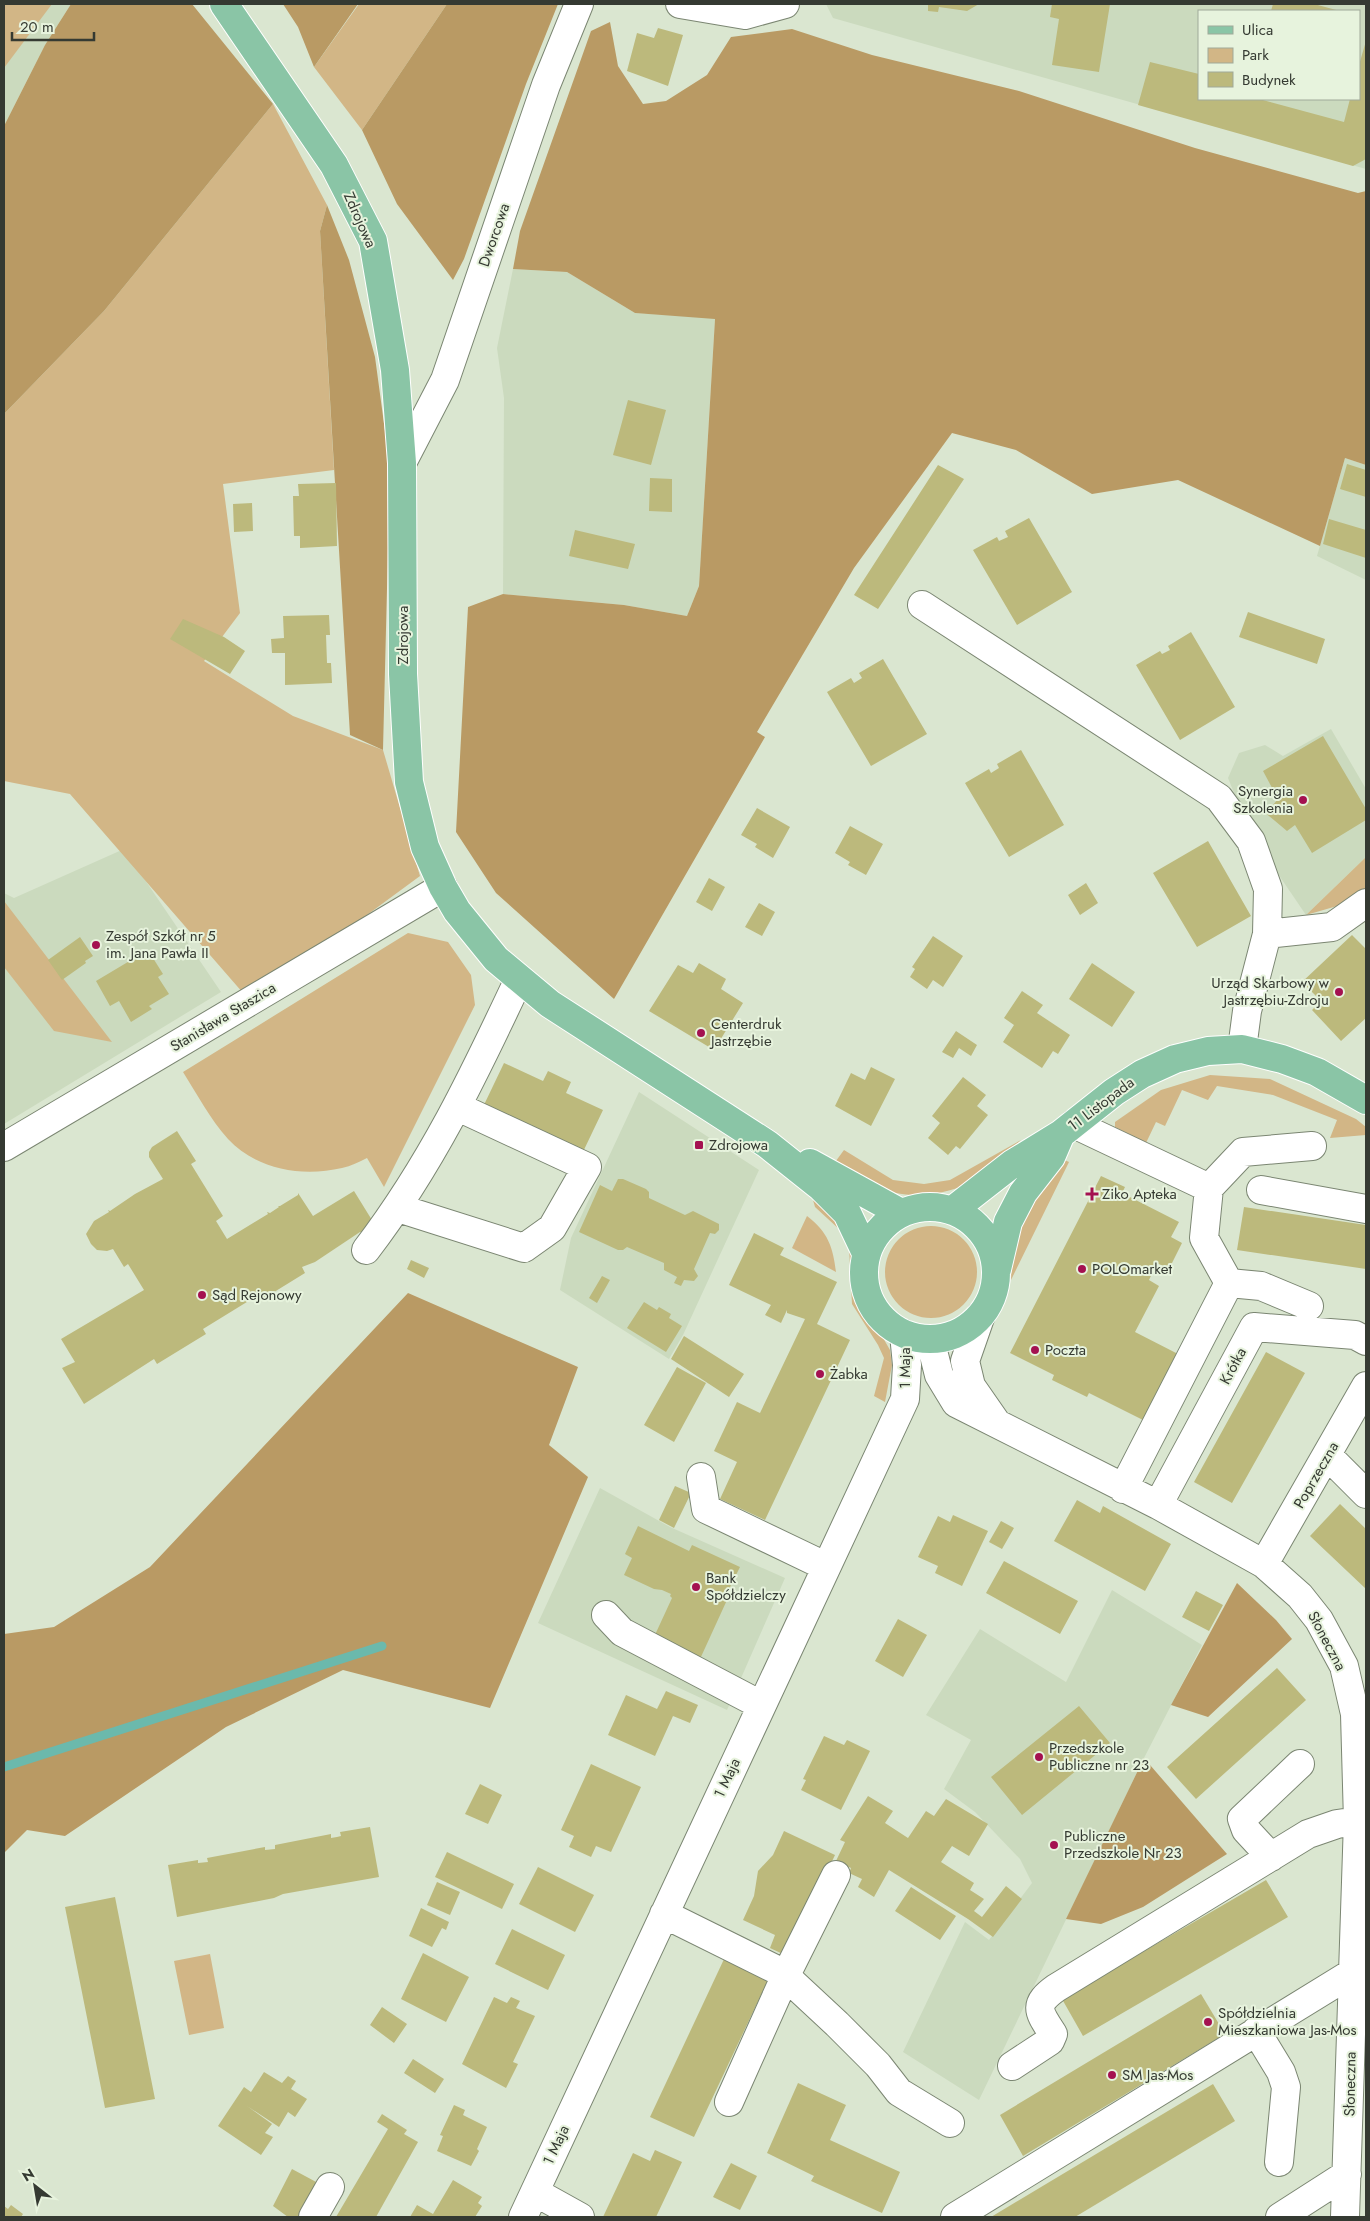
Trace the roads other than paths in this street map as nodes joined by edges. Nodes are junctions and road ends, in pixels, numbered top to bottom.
1 (224, 4) edge
2 (579, 4) edge
3 (680, 4) edge
4 (785, 4) edge
5 (402, 463) junction
6 (922, 605) dead end
7 (443, 887) junction
8 (1366, 903) edge
9 (1267, 934) junction
10 (520, 979) junction
11 (1242, 1050) junction
12 (1366, 1100) edge
13 (458, 1107) junction
14 (1067, 1129) junction
15 (767, 1144) junction
16 (1312, 1146) dead end
17 (4, 1147) edge
18 (1209, 1188) junction
19 (1262, 1190) dead end
20 (398, 1208) junction
21 (1366, 1209) edge
22 (953, 1210) junction
23 (900, 1213) junction
24 (366, 1250) dead end
25 (866, 1253) junction
26 (997, 1270) junction
27 (1229, 1283) junction
28 (1309, 1306) dead end
29 (981, 1315) junction
30 (917, 1337) junction
31 (1366, 1341) edge
32 (1366, 1386) edge
33 (997, 1423) junction
34 (1328, 1456) junction
35 (701, 1477) dead end
36 (1123, 1489) junction
37 (1366, 1494) edge
38 (1158, 1505) junction
39 (1264, 1564) junction
40 (825, 1566) junction
41 (606, 1615) dead end
42 (1355, 1666) edge
43 (761, 1705) junction
44 (1300, 1764) dead end
45 (1362, 1826) edge
46 (1271, 1857) junction
47 (836, 1875) dead end
48 (664, 1914) junction
49 (1352, 1973) junction
50 (785, 1977) junction
51 (1256, 2031) junction
52 (1012, 2066) dead end
53 (729, 2102) dead end
54 (1358, 2121) edge
55 (950, 2123) dead end
56 (1279, 2162) dead end
57 (1347, 2174) junction
58 (330, 2186) dead end
59 (535, 2192) junction
60 (313, 2217) edge
61 (523, 2217) edge
62 (580, 2217) edge
63 (955, 2217) edge
64 (1280, 2217) edge
65 (1345, 2217) edge

1 - 5 main road, Zdrojowa
2 - 5 street, Dworcowa
3 - 4 street
5 - 7 main road, Zdrojowa
6 - 9 street
7 - 10 main road, Zdrojowa
7 - 17 street, Stanisława Staszica
8 - 9 street
9 - 11 street
10 - 13 street
10 - 15 main road, Zdrojowa
11 - 12 main road, 11 Listopada
11 - 14 main road, 11 Listopada
13 - 20 street
13 - 20 street
14 - 18 street
14 - 22 main road, 11 Listopada
14 - 26 main road, 11 Listopada
15 - 23 main road, Zdrojowa
15 - 25 main road, Zdrojowa
16 - 18 street
18 - 27 street
19 - 21 street
20 - 24 street
22 - 23 main road
22 - 26 main road
23 - 25 main road
25 - 30 main road
26 - 29 main road
27 - 28 street
27 - 36 street
29 - 30 main road
29 - 33 street, Słoneczna
30 - 33 street, Słoneczna
30 - 40 street, 1 Maja
31 - 38 street, Krótka
32 - 34 street, Poprzeczna
33 - 36 street, Słoneczna
34 - 37 street
34 - 39 street, Poprzeczna
35 - 40 street
36 - 38 street, Słoneczna
38 - 39 street, Słoneczna
39 - 42 street, Słoneczna
40 - 43 street, 1 Maja
41 - 43 street
42 - 45 street, Słoneczna
43 - 48 street, 1 Maja
44 - 46 street
45 - 46 street
45 - 49 street, Słoneczna
46 - 52 street
47 - 50 street
48 - 50 street
48 - 59 street, 1 Maja
49 - 51 street
49 - 54 street, Słoneczna
50 - 53 street
50 - 55 street
51 - 56 street
51 - 63 street
54 - 57 street, Słoneczna
57 - 64 street
57 - 65 street, Słoneczna
58 - 60 street
59 - 61 street, 1 Maja
59 - 62 street

